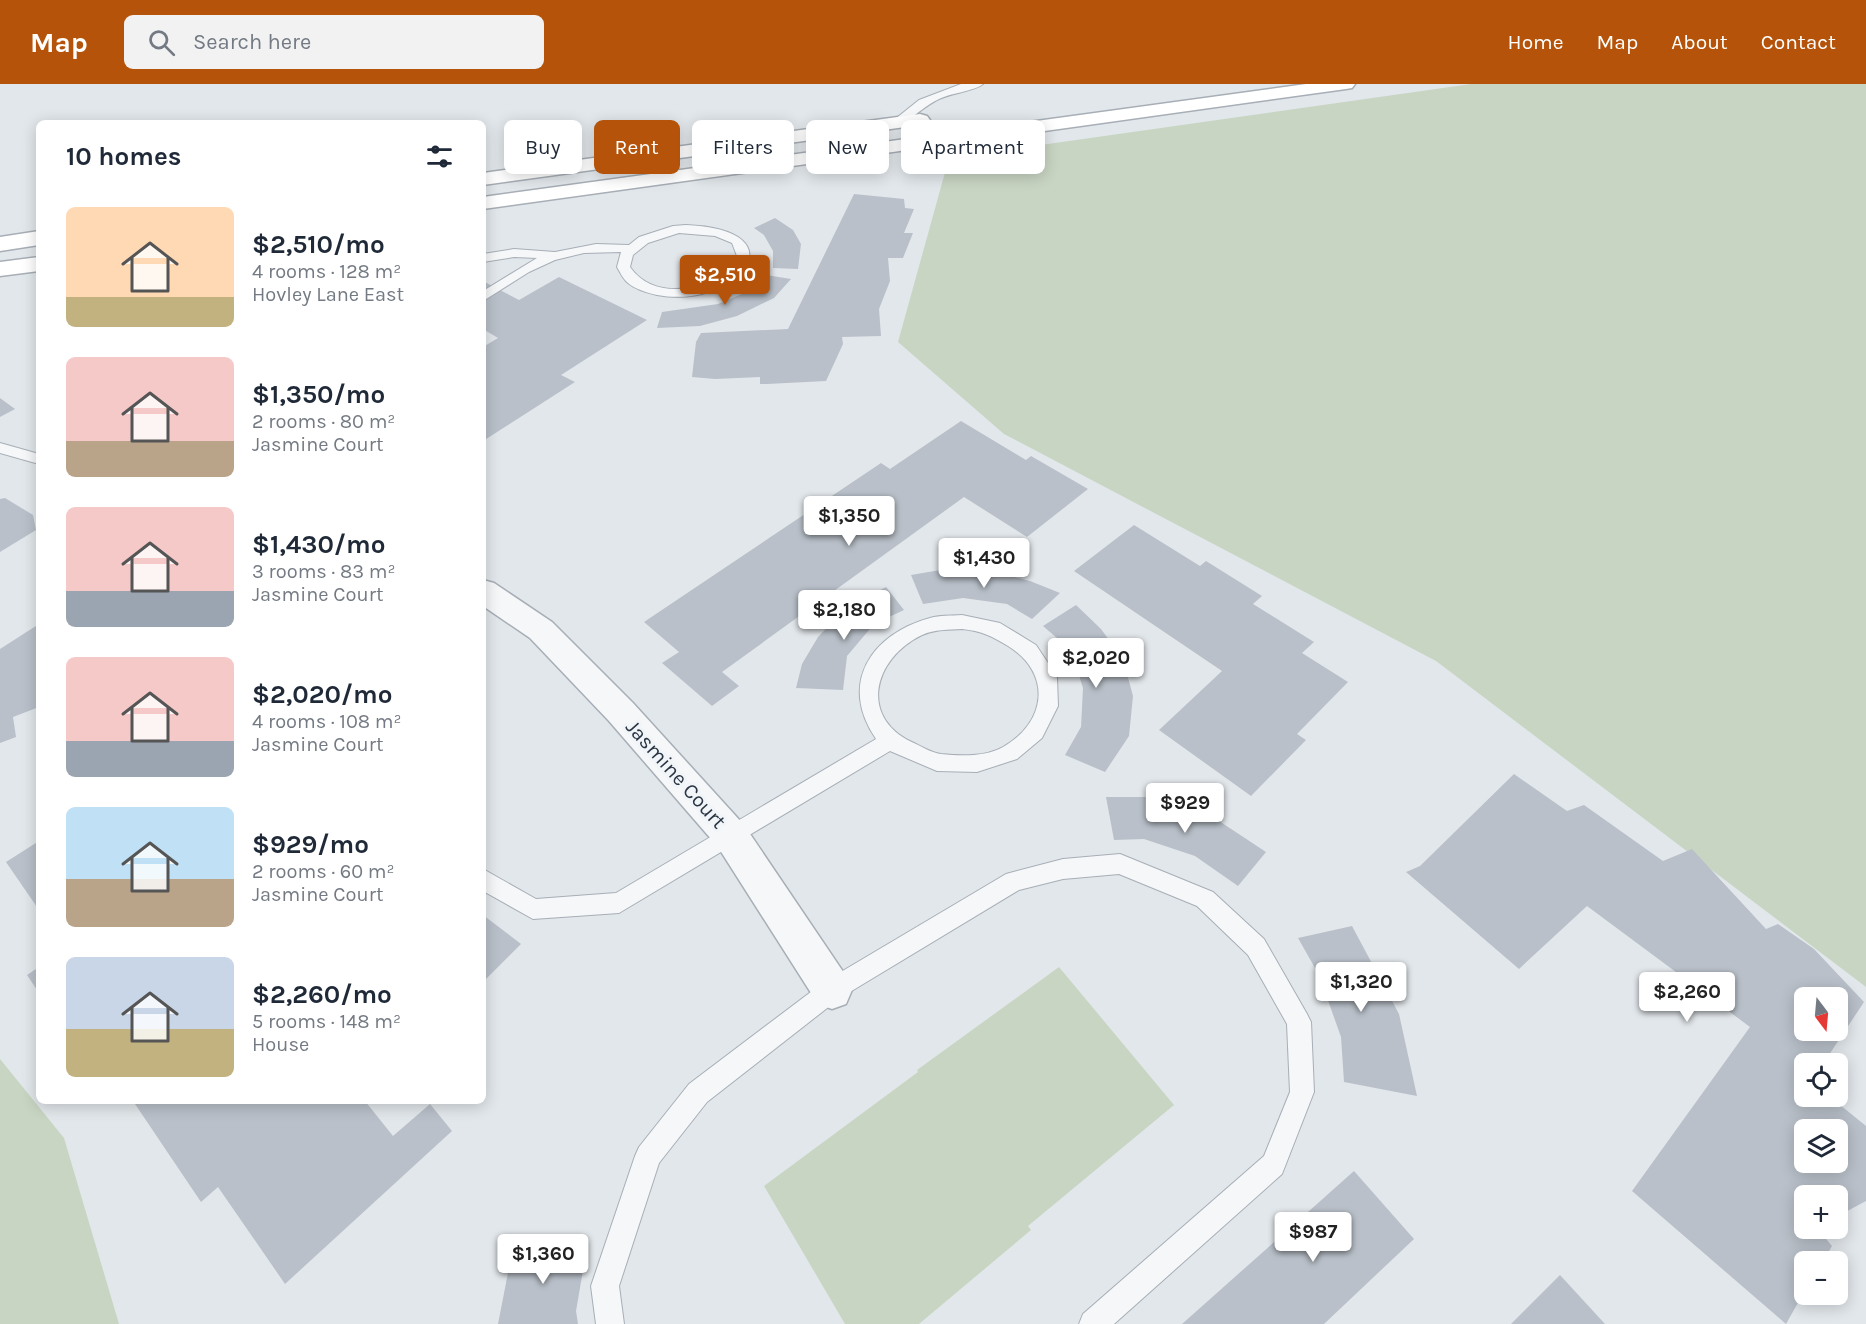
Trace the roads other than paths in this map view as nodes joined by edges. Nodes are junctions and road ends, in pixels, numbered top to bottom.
1 (978, 84) edge
2 (1346, 84) edge
3 (941, 117) dead end
4 (895, 124) junction
5 (486, 179) edge
6 (486, 203) edge
7 (36, 238) edge
8 (0, 244) edge
9 (631, 249) junction
10 (558, 255) junction
11 (486, 258) edge
12 (36, 264) edge
13 (0, 269) edge
14 (486, 295) edge
15 (0, 448) edge
16 (36, 458) edge
17 (486, 593) edge
18 (890, 741) junction
19 (731, 836) junction
20 (486, 881) edge
21 (832, 990) junction
22 (610, 1324) edge
23 (1093, 1324) edge

1 - 4 lane
2 - 6 street
3 - 4 street
4 - 5 street
7 - 8 street
9 - 9 lane
9 - 10 lane
10 - 11 lane
10 - 14 lane
12 - 13 street
15 - 16 lane
17 - 19 street, Jasmine Court
18 - 18 lane
18 - 19 lane
19 - 20 lane
19 - 21 street, Jasmine Court
21 - 22 lane
21 - 23 lane

